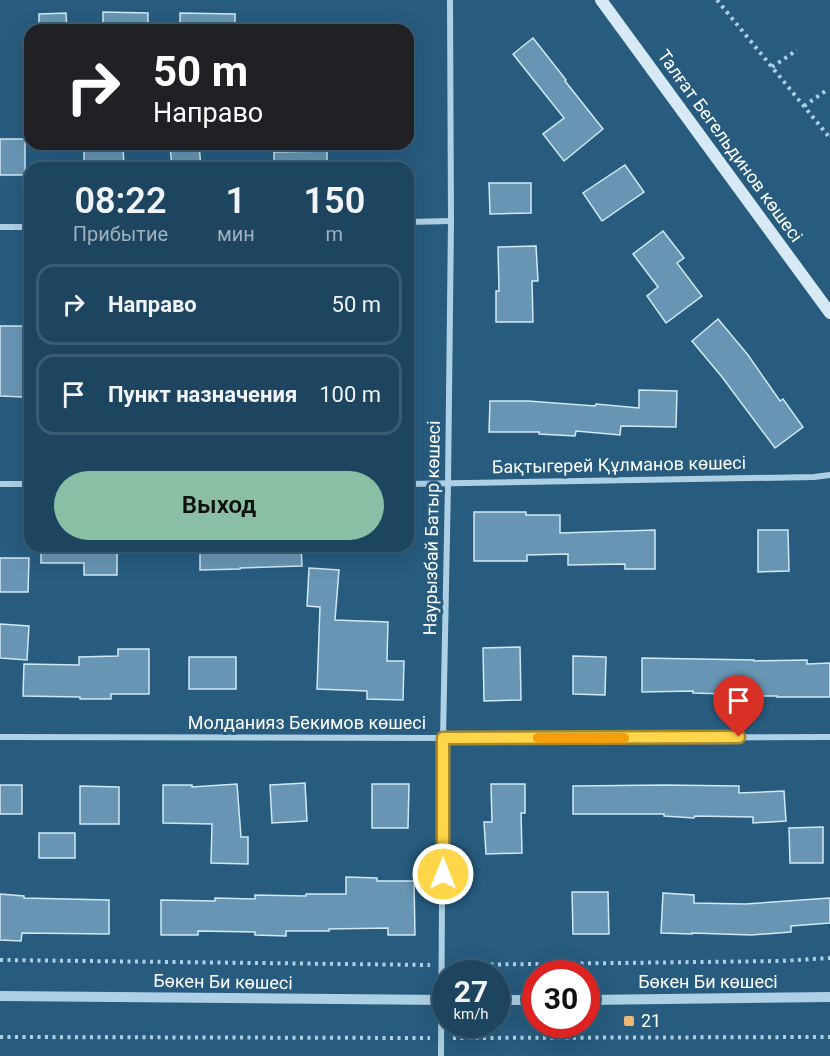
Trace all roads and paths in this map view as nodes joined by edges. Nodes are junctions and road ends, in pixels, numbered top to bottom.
1 (450, 0) edge
2 (601, 0) edge
3 (717, 0) edge
4 (797, 50) dead end
5 (772, 67) junction
6 (827, 90) dead end
7 (804, 106) junction
8 (830, 138) edge
9 (451, 221) junction
10 (414, 222) edge
11 (0, 227) edge
12 (24, 227) edge
13 (830, 312) edge
14 (830, 475) edge
15 (0, 484) edge
16 (24, 484) edge
17 (414, 484) edge
18 (448, 484) junction
19 (830, 737) edge
20 (0, 738) edge
21 (443, 738) junction
22 (830, 958) edge
23 (0, 960) edge
24 (442, 960) edge
25 (510, 964) edge
26 (432, 965) edge
27 (0, 996) edge
28 (830, 997) edge
29 (600, 999) edge
30 (432, 1000) edge
31 (0, 1037) edge
32 (830, 1037) edge
33 (432, 1038) edge
34 (441, 1038) edge
35 (510, 1038) edge
36 (441, 1056) edge

1 - 9 street, Наурызбай Батыр көшесі
2 - 13 main road, Талғат Бегельдинов көшесі
3 - 5 path
4 - 5 path
5 - 7 path
6 - 7 path
7 - 8 path
9 - 10 street
9 - 18 street, Наурызбай Батыр көшесі
11 - 12 street
14 - 18 street, Бақтыгерей Құлманов көшесі
15 - 16 street
17 - 18 street, Бақтыгерей Құлманов көшесі
18 - 21 street, Наурызбай Батыр көшесі
19 - 21 street, Молданияз Бекимов көшесі
20 - 21 street, Молданияз Бекимов көшесі
21 - 24 street, Наурызбай Батыр көшесі
22 - 25 path
23 - 26 path
27 - 30 street, Бөкен Би көшесі
28 - 29 street, Бөкен Би көшесі
31 - 33 path
32 - 35 path
34 - 36 street, Наурызбай Батыр көшесі

